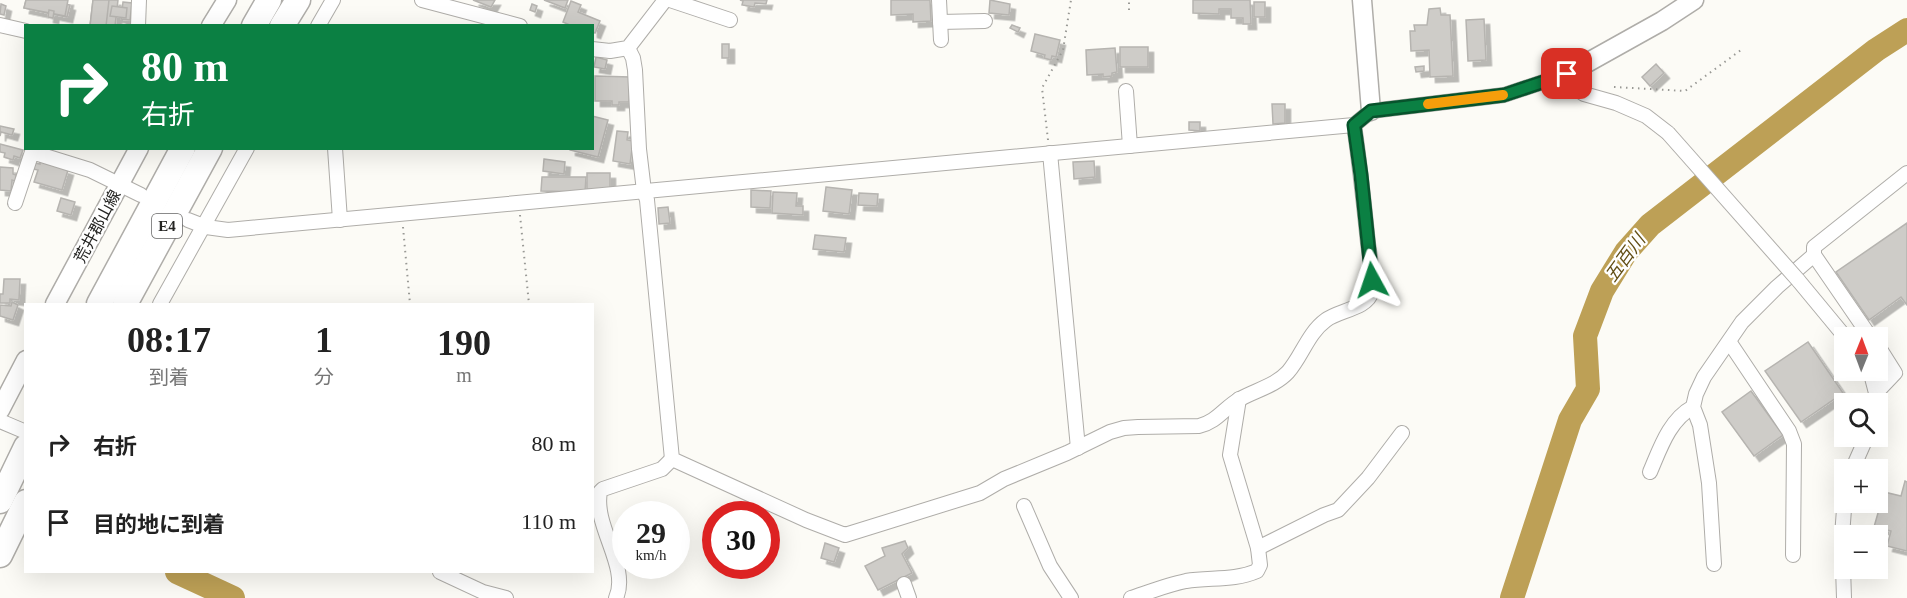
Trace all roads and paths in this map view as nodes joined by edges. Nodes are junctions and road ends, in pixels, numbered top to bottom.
1 (139, 0) edge
2 (227, 0) edge
3 (269, 0) edge
4 (298, 0) edge
5 (333, 0) edge
6 (422, 0) edge
7 (665, 0) edge
8 (670, 0) edge
9 (939, 0) edge
10 (1071, 0) edge
11 (1129, 0) edge
12 (1362, 0) edge
13 (1694, 0) edge
14 (1129, 9) dead end
15 (730, 20) dead end
16 (985, 21) dead end
17 (940, 22) junction
18 (138, 24) edge
19 (212, 24) edge
20 (255, 24) edge
21 (283, 24) edge
22 (319, 24) edge
23 (514, 24) edge
24 (0, 25) edge
25 (24, 31) edge
26 (941, 40) dead end
27 (628, 48) junction
28 (594, 49) edge
29 (1741, 50) dead end
30 (1567, 74) junction
31 (1126, 91) dead end
32 (1584, 94) junction
33 (1371, 111) junction
34 (1354, 125) junction
35 (1130, 146) junction
36 (138, 150) edge
37 (182, 150) edge
38 (209, 150) edge
39 (246, 150) edge
40 (335, 150) edge
41 (1050, 153) junction
42 (1907, 173) edge
43 (120, 184) junction
44 (644, 191) junction
45 (141, 195) dead end
46 (15, 203) dead end
47 (518, 203) junction
48 (402, 215) junction
49 (188, 220) dead end
50 (340, 220) junction
51 (202, 226) junction
52 (1814, 255) junction
53 (56, 303) edge
54 (100, 303) edge
55 (126, 303) edge
56 (161, 303) edge
57 (410, 303) edge
58 (530, 303) edge
59 (1837, 327) edge
60 (1863, 327) edge
61 (1730, 343) junction
62 (1888, 362) edge
63 (24, 364) edge
64 (1880, 393) edge
65 (1239, 399) junction
66 (2, 406) edge
67 (1693, 407) junction
68 (24, 430) edge
69 (1402, 433) dead end
70 (1078, 448) junction
71 (24, 451) edge
72 (672, 459) junction
73 (1650, 472) dead end
74 (0, 501) edge
75 (24, 506) edge
76 (1024, 506) dead end
77 (1844, 513) edge
78 (1258, 548) junction
79 (0, 555) edge
80 (1793, 555) dead end
81 (1714, 564) dead end
82 (442, 573) edge
83 (620, 583) junction
84 (506, 598) edge
85 (616, 598) edge
86 (624, 598) edge
87 (1071, 598) edge
88 (1131, 598) edge
89 (1844, 598) edge

1 - 18 street
2 - 19 street
3 - 20 highway
4 - 21 highway
5 - 22 street
6 - 23 street
7 - 27 street
8 - 15 street
9 - 17 street
10 - 41 path
11 - 14 path
12 - 33 street
13 - 30 street
16 - 17 street
17 - 26 street
24 - 25 street
27 - 28 street
27 - 44 street
29 - 32 path
30 - 32 street
30 - 33 street
31 - 35 street
32 - 59 street, bridge
33 - 34 street
34 - 35 street
34 - 65 street
35 - 41 street
36 - 43 street, 荒井郡山線
37 - 54 highway, E4
38 - 55 highway, E4
39 - 51 street
40 - 50 street
41 - 44 street
41 - 70 street
42 - 52 street
43 - 45 street
43 - 46 street
43 - 53 street, 荒井郡山線
44 - 47 street
44 - 72 street
47 - 48 street
47 - 58 path
48 - 50 street
48 - 57 path
49 - 51 street
50 - 51 street
51 - 56 street
52 - 60 street
52 - 61 street
61 - 67 street
61 - 80 street
62 - 64 street
63 - 66 street
65 - 70 street
65 - 78 street
66 - 68 street
67 - 73 street
67 - 81 street
69 - 78 street
70 - 72 street
71 - 74 highway
72 - 83 street
75 - 79 highway
76 - 87 street
77 - 89 street
78 - 88 street
82 - 84 street
83 - 85 street
83 - 86 street

